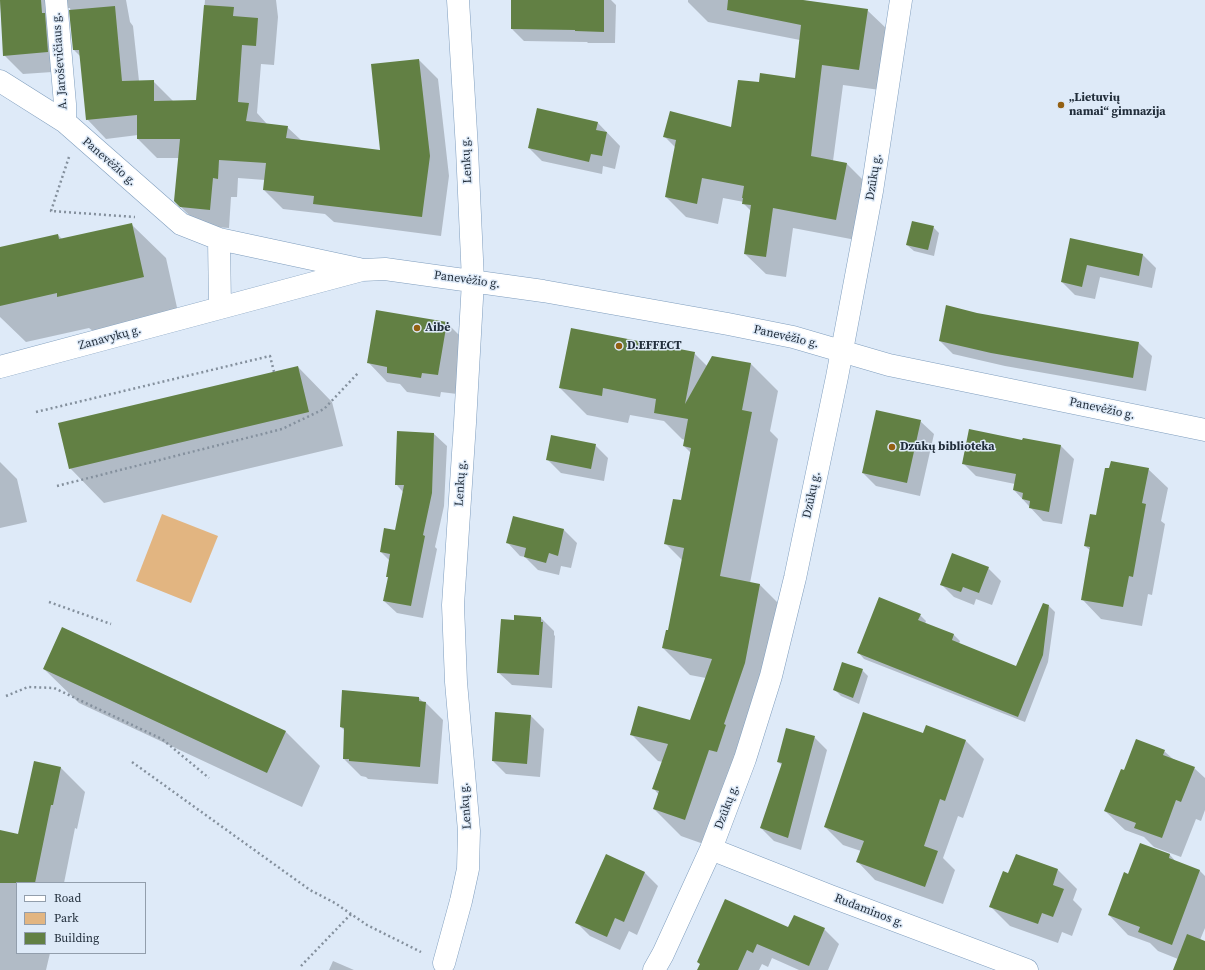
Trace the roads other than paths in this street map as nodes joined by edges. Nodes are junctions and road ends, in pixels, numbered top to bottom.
1 (56, 0) edge
2 (458, 0) edge
3 (901, 0) edge
4 (0, 81) edge
5 (71, 128) junction
6 (219, 238) junction
7 (362, 270) junction
8 (473, 281) junction
9 (220, 308) junction
10 (841, 351) junction
11 (0, 367) edge
12 (1205, 430) edge
13 (712, 849) junction
14 (444, 963) road end
15 (654, 970) edge
16 (1027, 970) edge

1 - 5 street, A. Jaroševičiaus g.
2 - 8 street, Lenkų g.
3 - 10 street, Dzūkų g.
4 - 5 street, Panevėžio g.
5 - 6 street, Panevėžio g.
6 - 7 street, Panevėžio g.
6 - 9 street
7 - 8 street, Panevėžio g.
7 - 9 street, Panevėžio g.
8 - 10 street, Panevėžio g.
8 - 14 street, Lenkų g.
9 - 11 street, Zanavykų g.
10 - 12 street, Panevėžio g.
10 - 13 street, Dzūkų g.
13 - 15 street, Dzūkų g.
13 - 16 street, Rudaminos g.

